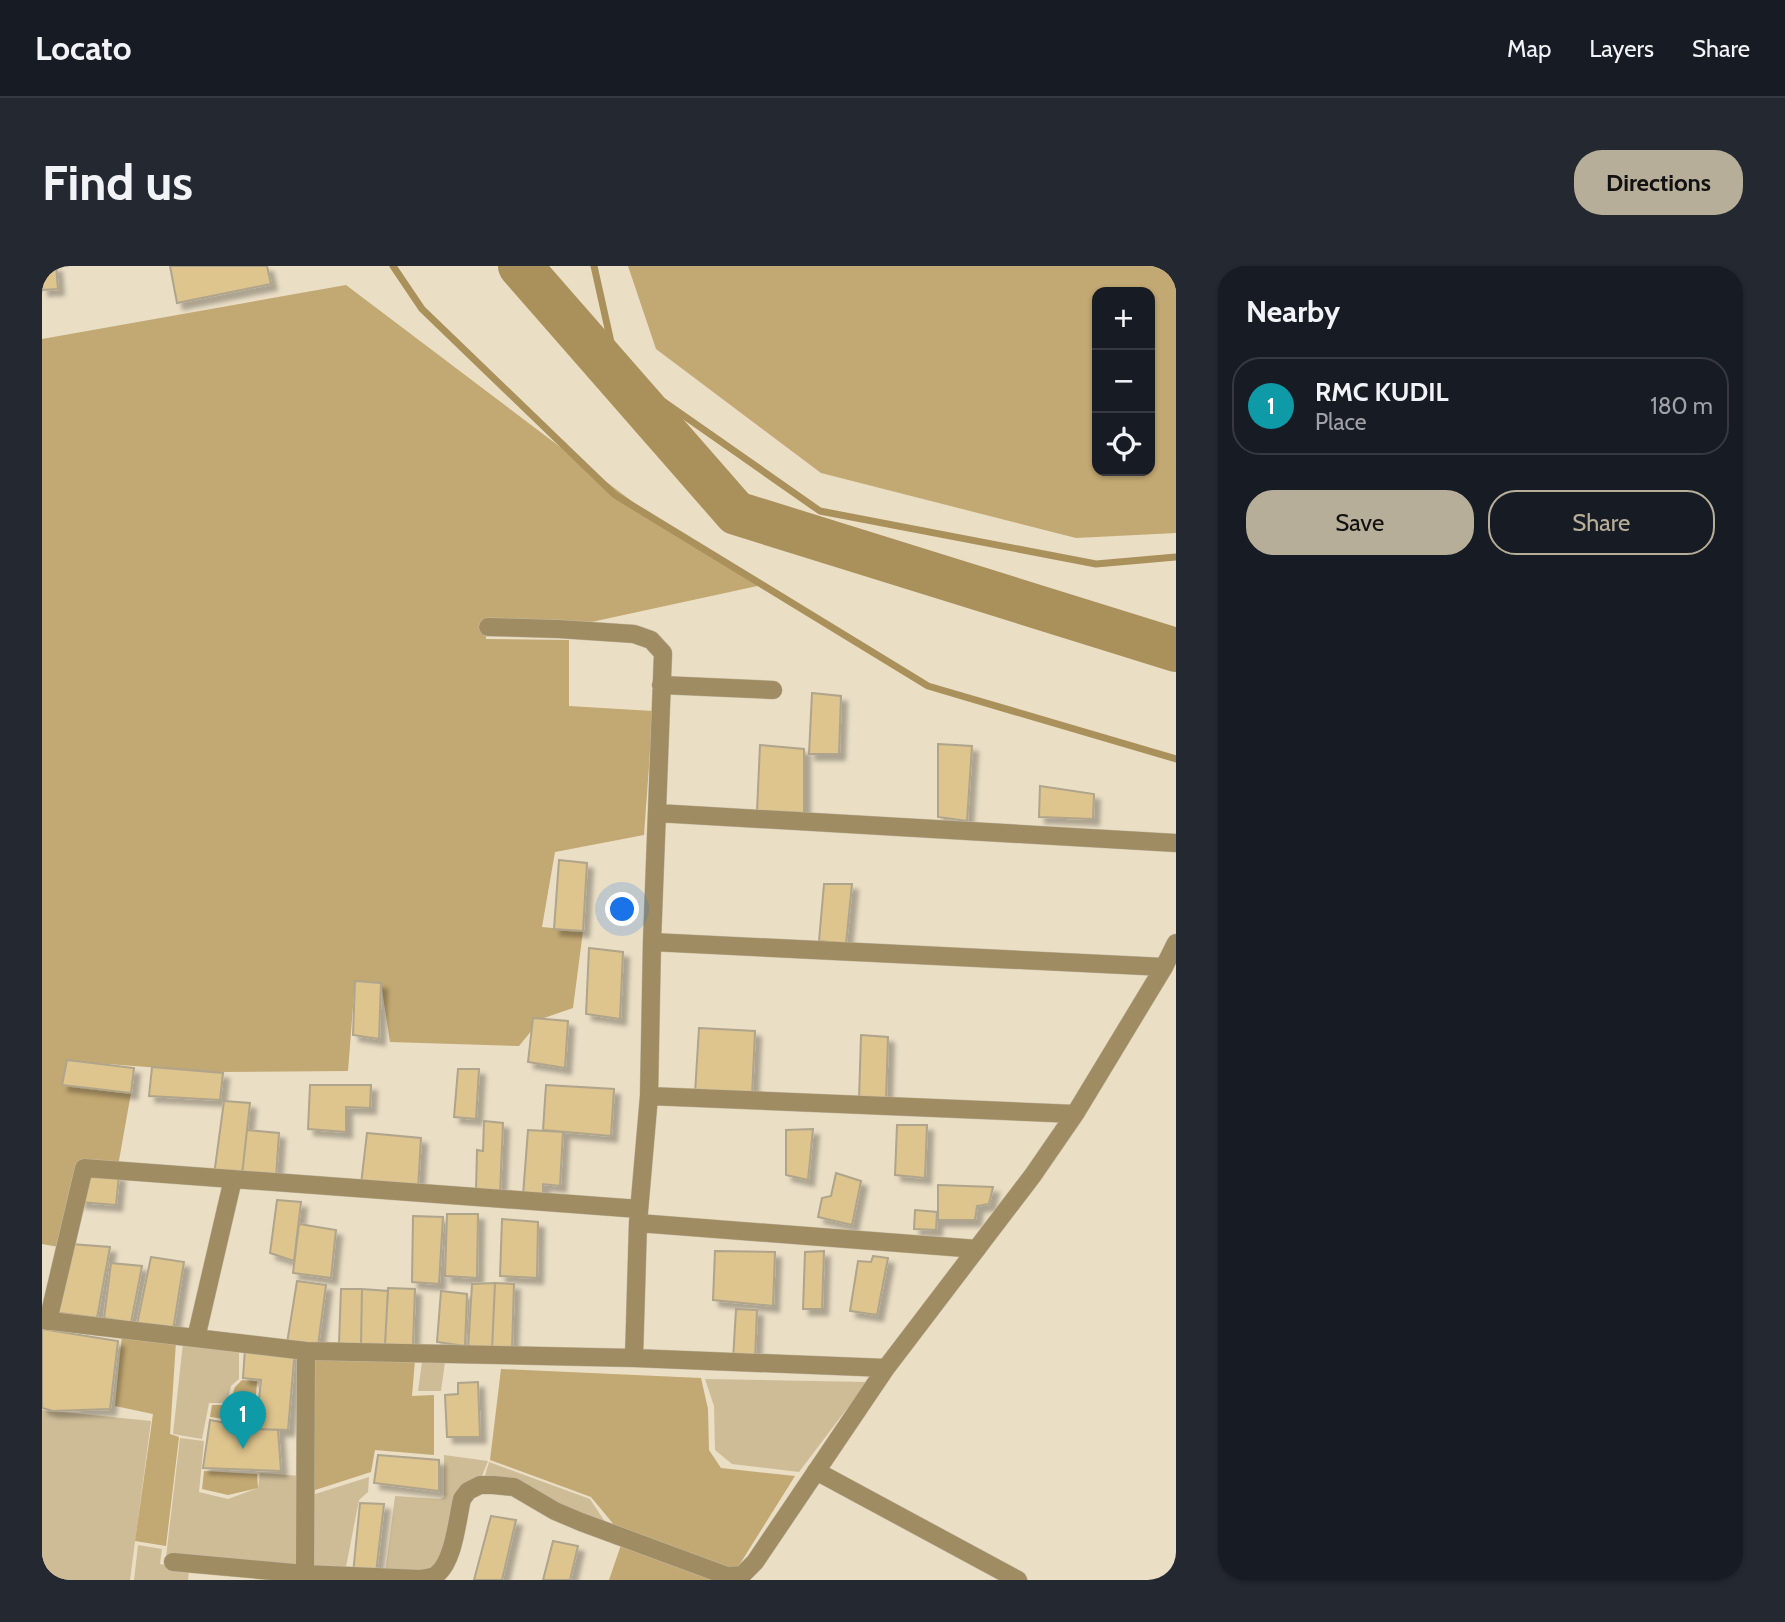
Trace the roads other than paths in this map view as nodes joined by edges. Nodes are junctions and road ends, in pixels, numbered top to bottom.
1 (488, 627) dead end
2 (661, 685) junction
3 (773, 690) dead end
4 (657, 813) junction
5 (1176, 843) edge
6 (652, 942) junction
7 (1176, 943) edge
8 (1164, 967) junction
9 (649, 1096) junction
10 (1075, 1114) junction
11 (233, 1179) junction
12 (638, 1216) junction
13 (977, 1249) junction
14 (45, 1321) edge
15 (196, 1338) junction
16 (306, 1351) junction
17 (634, 1358) junction
18 (887, 1368) junction
19 (816, 1471) junction
20 (173, 1562) dead end
21 (305, 1574) junction
22 (726, 1578) edge
23 (1017, 1580) edge

1 - 2 street
2 - 3 street
2 - 4 street
4 - 5 street
4 - 6 street
6 - 8 street
6 - 9 street
7 - 8 street
8 - 10 street
9 - 10 street
9 - 12 street
10 - 13 street
11 - 12 street
11 - 14 street
11 - 15 street
12 - 13 street
12 - 17 street
13 - 18 street
14 - 15 street
15 - 16 street
16 - 17 street
16 - 21 street
17 - 18 street
18 - 19 street
19 - 22 street
19 - 23 street
20 - 21 street
21 - 22 street

